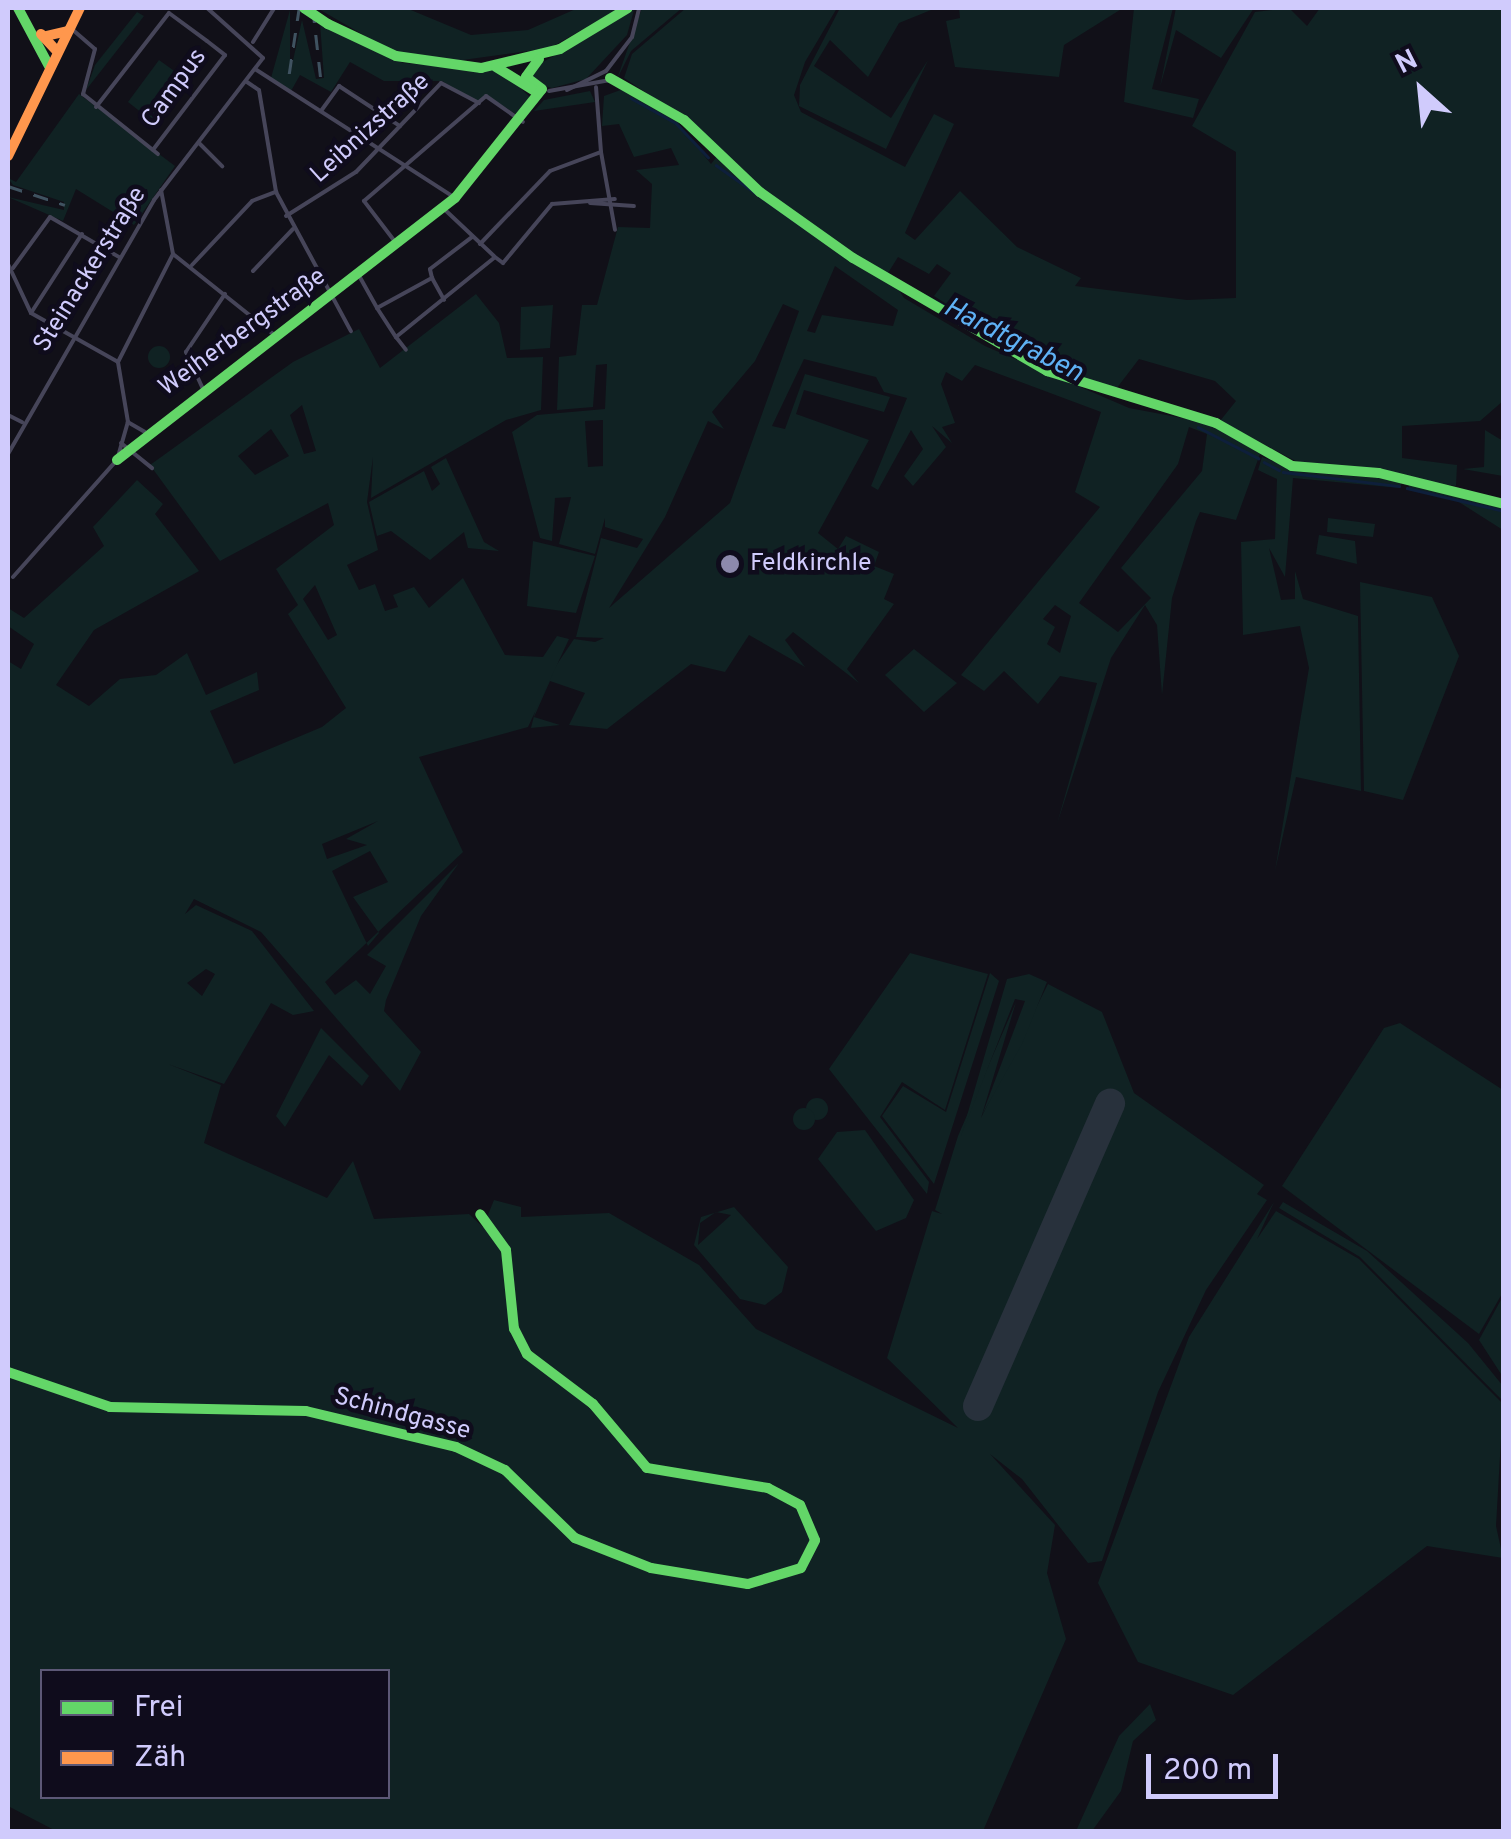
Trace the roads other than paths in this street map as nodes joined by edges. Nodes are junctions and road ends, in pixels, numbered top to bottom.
1 (18, 8) edge
2 (80, 8) edge
3 (207, 8) edge
4 (274, 8) edge
5 (304, 8) edge
6 (451, 8) edge
7 (496, 8) edge
8 (636, 8) edge
9 (68, 29) junction
10 (42, 37) junction
11 (252, 43) junction
12 (56, 51) junction
13 (546, 54) junction
14 (48, 66) junction
15 (492, 66) junction
16 (255, 69) junction
17 (266, 77) junction
18 (246, 81) junction
19 (609, 81) junction
20 (593, 83) junction
21 (259, 90) junction
22 (543, 92) junction
23 (600, 102) junction
24 (479, 104) junction
25 (96, 106) junction
26 (321, 111) junction
27 (524, 122) junction
28 (400, 126) junction
29 (199, 142) junction
30 (379, 150) junction
31 (601, 152) junction
32 (9, 154) edge
33 (222, 166) dead end
34 (409, 168) junction
35 (161, 190) junction
36 (276, 192) junction
37 (455, 198) junction
38 (616, 202) junction
39 (634, 206) dead end
40 (443, 208) junction
41 (286, 216) junction
42 (294, 229) junction
43 (615, 230) dead end
44 (82, 234) junction
45 (472, 237) junction
46 (396, 242) junction
47 (480, 244) junction
48 (172, 254) junction
49 (119, 257) junction
50 (495, 257) junction
51 (8, 264) edge
52 (192, 265) junction
53 (13, 268) junction
54 (253, 271) dead end
55 (357, 272) junction
56 (432, 278) junction
57 (332, 292) junction
58 (225, 294) junction
59 (444, 300) junction
60 (378, 308) junction
61 (31, 313) junction
62 (351, 330) dead end
63 (68, 336) junction
64 (277, 337) junction
65 (396, 337) junction
66 (406, 350) dead end
67 (118, 362) junction
68 (203, 388) junction
69 (8, 416) edge
70 (22, 422) junction
71 (128, 422) junction
72 (145, 432) junction
73 (124, 446) junction
74 (8, 454) edge
75 (117, 460) joint
76 (152, 468) dead end
77 (1504, 504) edge
78 (13, 577) dead end
79 (480, 1214) dead end
80 (8, 1372) edge

1 - 10 street
2 - 9 street
3 - 11 street
4 - 11 street
5 - 15 street, bridge
6 - 7 street
8 - 13 street
8 - 19 street
9 - 10 street
9 - 12 street
9 - 25 street
10 - 12 street
10 - 14 street
11 - 16 street, Steinackerstraße
12 - 14 street
13 - 15 street
13 - 22 street, Weiherbergstraße
14 - 32 street
15 - 22 street
16 - 17 street
16 - 18 street, Steinackerstraße
17 - 21 street
17 - 26 street
18 - 21 street
18 - 29 street, Steinackerstraße
19 - 20 street
19 - 20 street
19 - 23 street
19 - 77 street
20 - 22 street
20 - 23 street
21 - 36 street
22 - 27 street, Weiherbergstraße
23 - 31 street
24 - 27 street
24 - 28 street, Leibnizstraße
24 - 34 street
25 - 25 street, Campus
26 - 28 street
26 - 30 street
27 - 37 street, Weiherbergstraße
28 - 30 street, Leibnizstraße
29 - 33 street
29 - 35 street, Steinackerstraße
30 - 34 street
30 - 41 street, Leibnizstraße
31 - 38 street
31 - 47 street
34 - 37 street
34 - 46 street
35 - 48 street
35 - 49 street, Steinackerstraße
36 - 41 street
36 - 52 street
37 - 40 street, Weiherbergstraße
38 - 39 street
38 - 43 street
38 - 50 street
40 - 45 street
40 - 46 street, Weiherbergstraße
41 - 42 street
42 - 54 street
42 - 57 street
44 - 49 street
44 - 53 street
44 - 61 street
45 - 47 street
45 - 56 street
46 - 55 street, Weiherbergstraße
47 - 50 street
48 - 52 street
48 - 67 street
49 - 63 street, Steinackerstraße
50 - 59 street
51 - 53 street
52 - 58 street
53 - 61 street
55 - 57 street, Weiherbergstraße
55 - 60 street
56 - 59 street
56 - 60 street
57 - 62 street
57 - 64 street, Weiherbergstraße
58 - 64 street
58 - 68 street
59 - 65 street
60 - 65 street
61 - 63 street
63 - 67 street
63 - 70 street, Steinackerstraße
64 - 68 street, Weiherbergstraße
65 - 66 street
67 - 71 street
68 - 72 street, Weiherbergstraße
69 - 70 street
70 - 74 street, Steinackerstraße
71 - 72 street
71 - 73 street
72 - 73 street, Weiherbergstraße
73 - 75 street, Weiherbergstraße
73 - 76 street
75 - 78 street
79 - 80 street, Schindgasse

